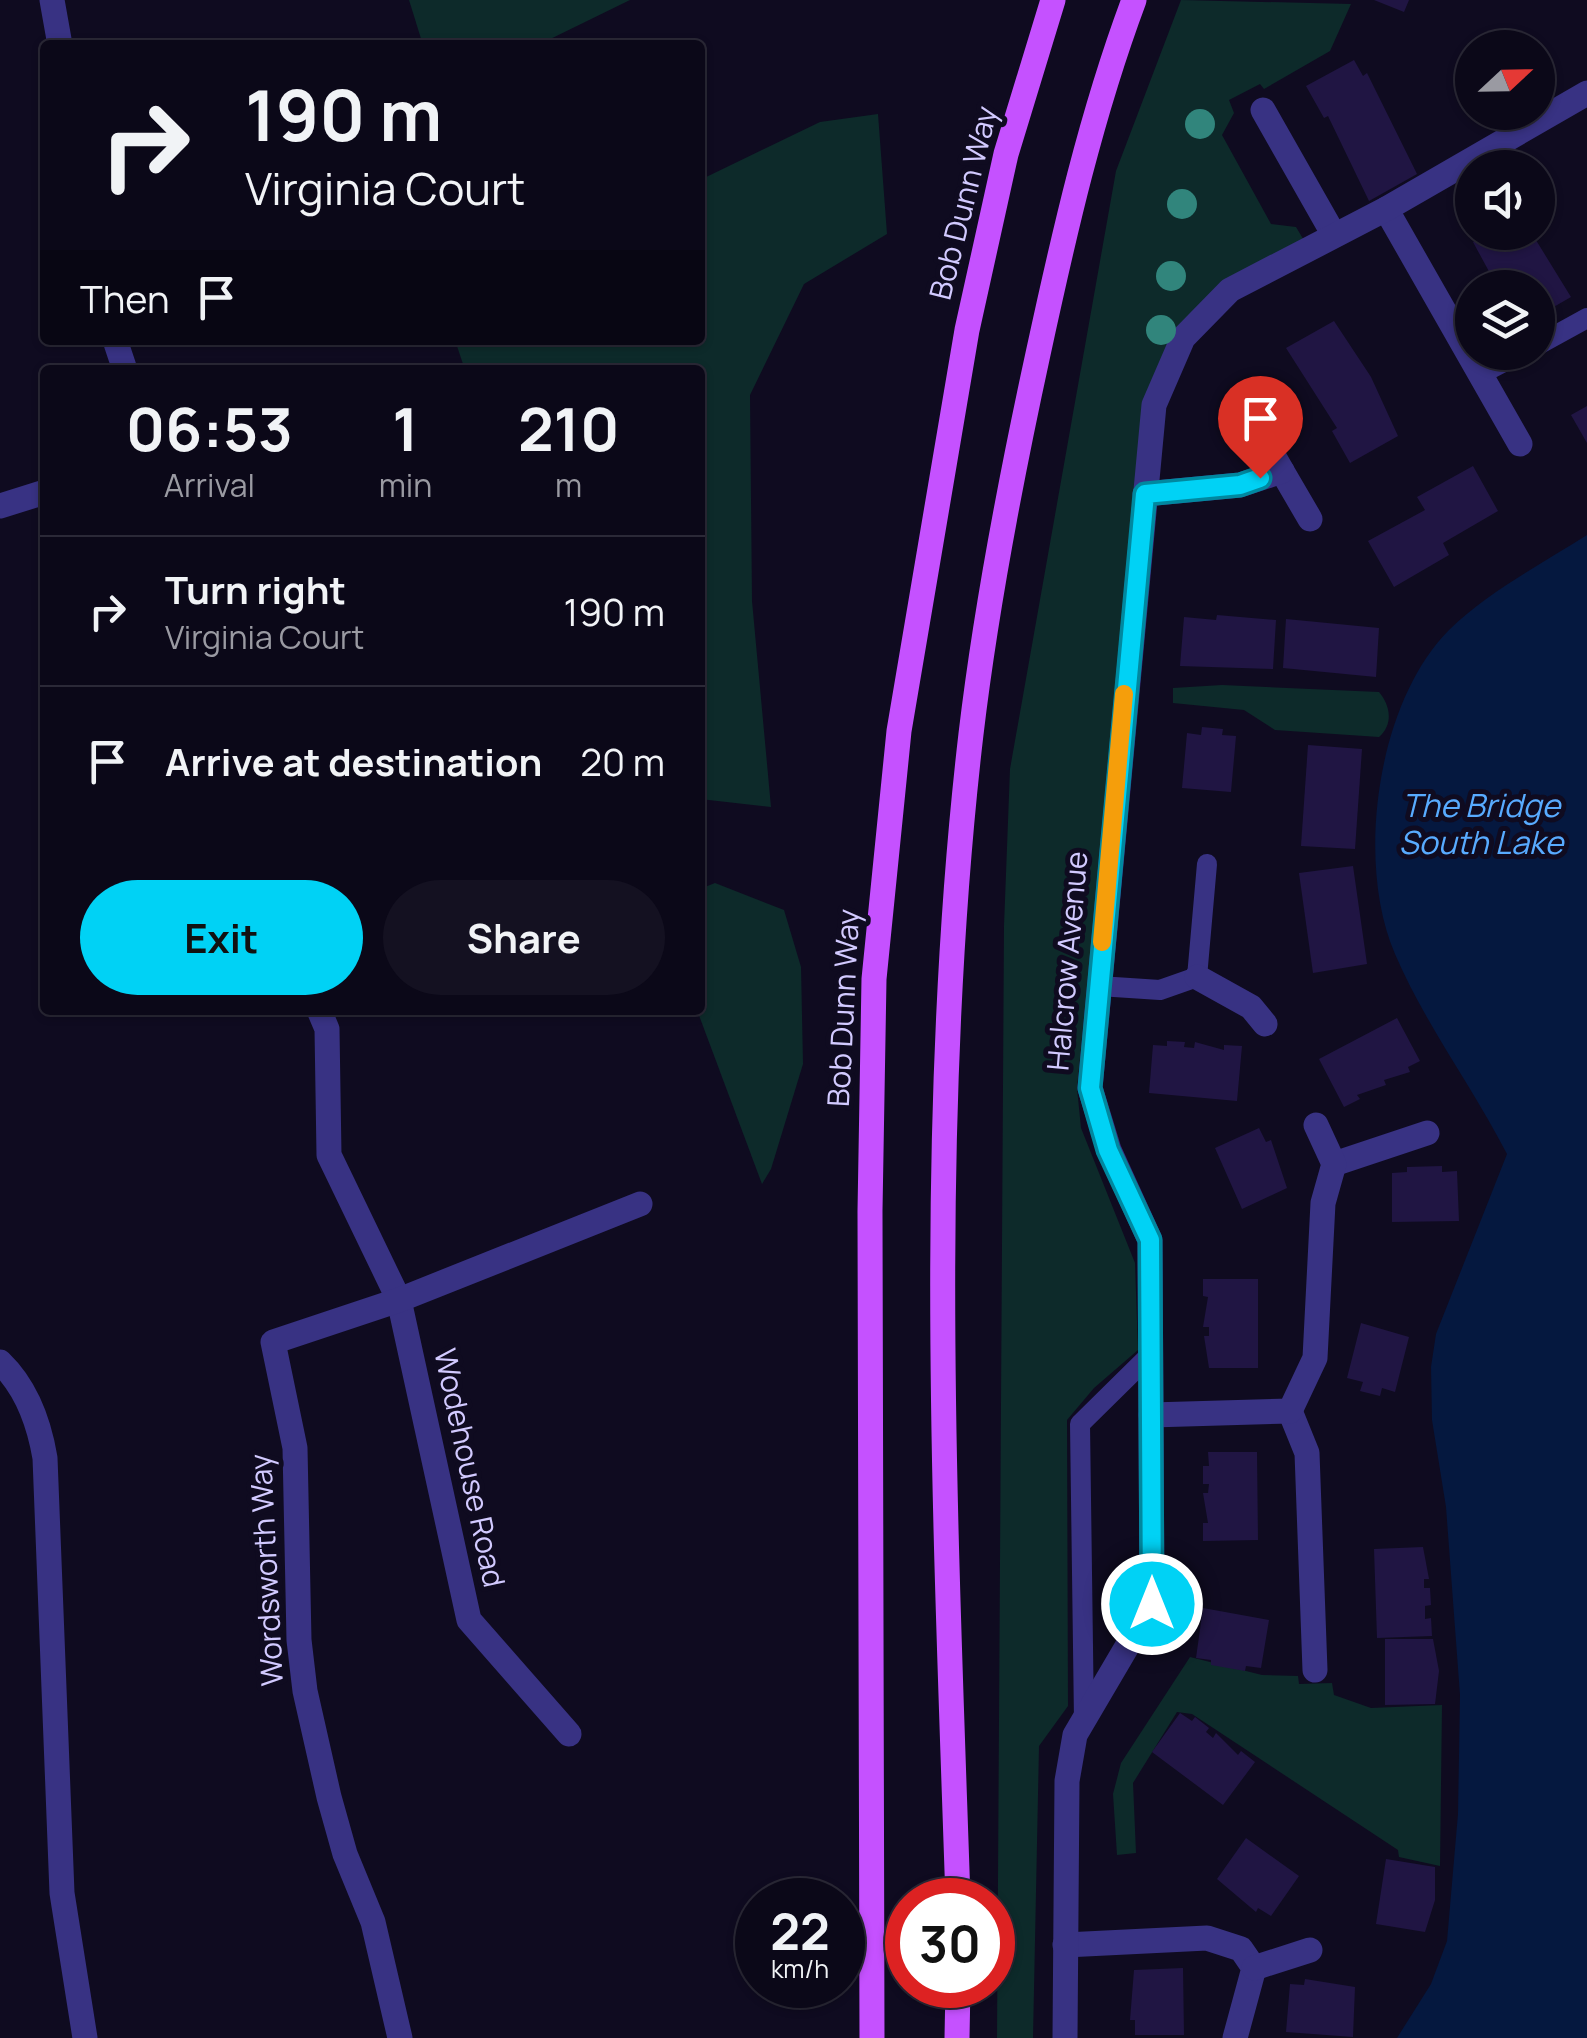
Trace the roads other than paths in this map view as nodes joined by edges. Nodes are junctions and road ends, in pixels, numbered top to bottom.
1 (52, 0) edge
2 (1054, 0) edge
3 (1134, 0) edge
4 (59, 40) edge
5 (1587, 93) edge
6 (1264, 110) dead end
7 (1386, 209) junction
8 (1334, 235) junction
9 (1587, 318) edge
10 (1555, 336) edge
11 (1489, 370) edge
12 (1479, 375) junction
13 (1242, 401) dead end
14 (1520, 444) dead end
15 (1282, 471) junction
16 (40, 494) edge
17 (1145, 494) junction
18 (0, 506) edge
19 (1310, 519) dead end
20 (1207, 864) dead end
21 (1197, 978) junction
22 (1098, 986) junction
23 (321, 1015) edge
24 (1265, 1024) dead end
25 (1316, 1125) dead end
26 (1426, 1132) dead end
27 (1334, 1164) junction
28 (640, 1204) dead end
29 (400, 1300) junction
30 (1151, 1354) junction
31 (0, 1362) edge
32 (1290, 1411) junction
33 (1151, 1414) junction
34 (1315, 1670) dead end
35 (1084, 1721) junction
36 (569, 1734) dead end
37 (958, 1878) edge
38 (1066, 1945) junction
39 (1310, 1950) dead end
40 (1254, 1968) junction
41 (958, 2008) edge
42 (85, 2038) edge
43 (400, 2038) edge
44 (872, 2038) edge
45 (957, 2038) edge
46 (1065, 2038) edge
47 (1235, 2038) edge

1 - 4 street
2 - 44 main road, Bob Dunn Way
3 - 37 main road
5 - 7 street, Halcrow Avenue
6 - 8 street
7 - 8 street, Halcrow Avenue
7 - 12 street
8 - 17 street, Halcrow Avenue
9 - 10 lane
11 - 12 lane
12 - 14 street
13 - 15 street
15 - 17 street
15 - 19 street
16 - 18 street
17 - 22 street, Halcrow Avenue
20 - 21 lane
21 - 22 lane
21 - 24 street
22 - 30 street, Halcrow Avenue
23 - 29 street, Wodehouse Road
25 - 27 street
26 - 27 street
27 - 32 street
28 - 29 street
29 - 36 street, Wodehouse Road
29 - 43 street, Wordsworth Way
30 - 33 street, Halcrow Avenue
30 - 35 lane
31 - 42 street
32 - 33 street
32 - 34 street
33 - 35 street, Halcrow Avenue
35 - 38 street, Halcrow Avenue
38 - 40 street
38 - 46 street, Halcrow Avenue
39 - 40 street
40 - 47 street
41 - 45 main road

